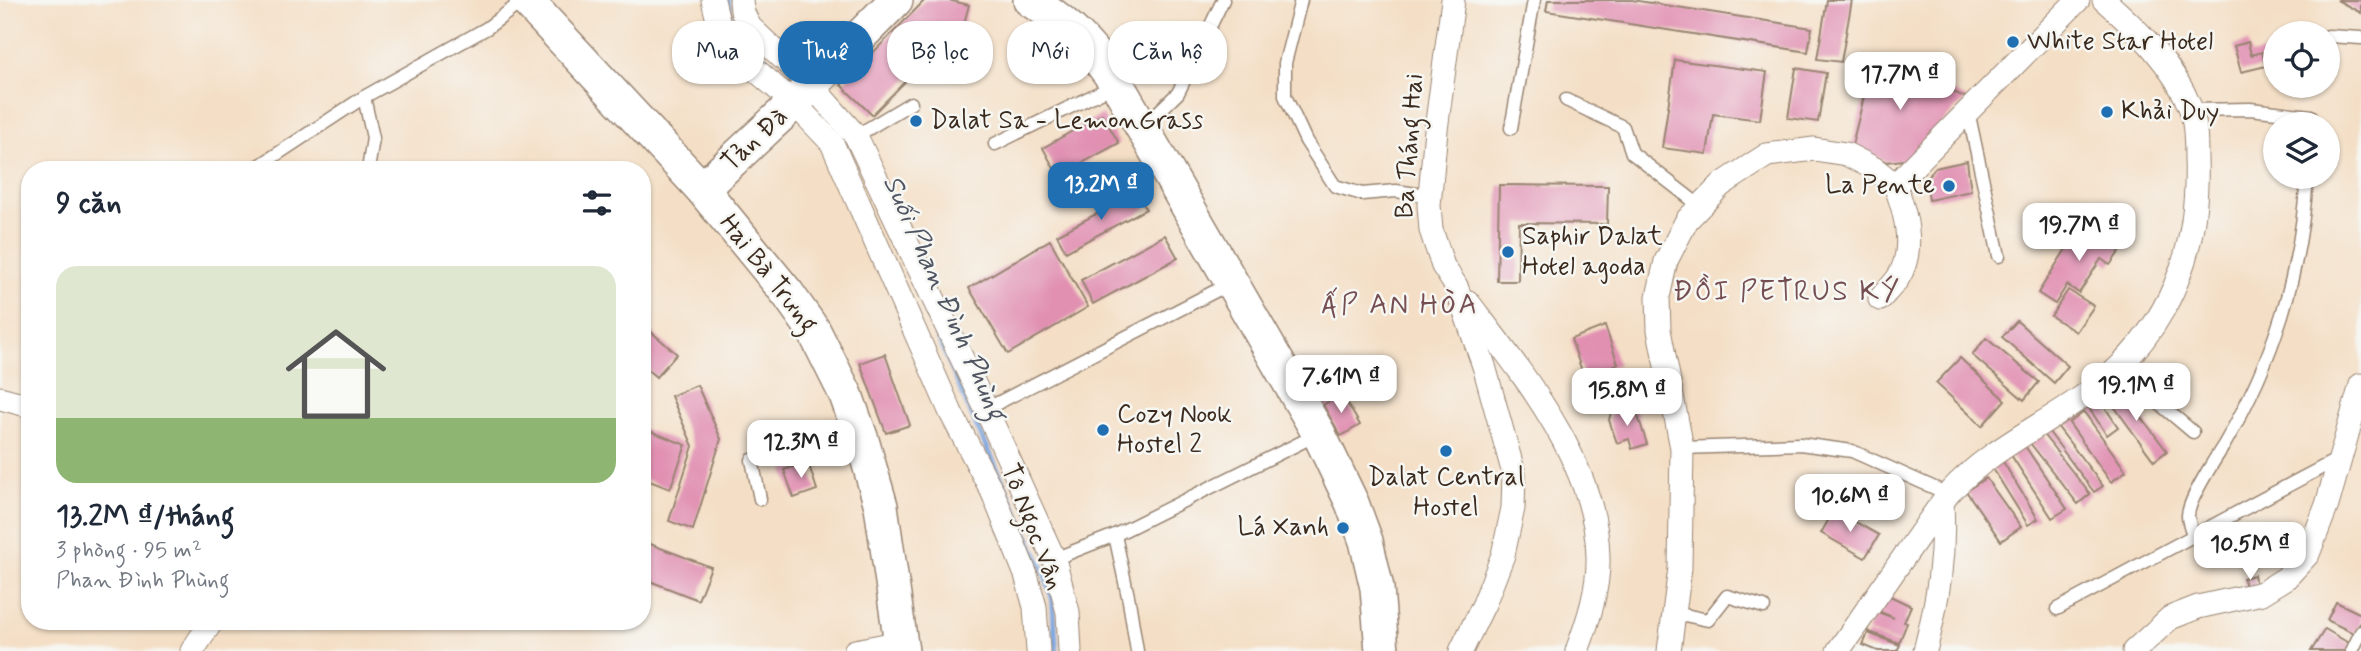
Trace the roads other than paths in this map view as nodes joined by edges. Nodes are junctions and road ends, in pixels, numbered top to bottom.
1 (525, 0) edge
2 (713, 0) edge
3 (741, 0) edge
4 (896, 0) edge
5 (1030, 0) edge
6 (1223, 0) edge
7 (1301, 0) edge
8 (1453, 0) edge
9 (1534, 0) edge
10 (2078, 0) edge
11 (2104, 0) edge
12 (2340, 37) edge
13 (2361, 38) edge
14 (1108, 72) edge
15 (1117, 84) joint
16 (803, 94) junction
17 (365, 97) junction
18 (1566, 100) dead end
19 (911, 103) dead end
20 (2192, 110) junction
21 (1968, 111) junction
22 (2278, 112) edge
23 (1143, 126) junction
24 (1511, 128) dead end
25 (856, 136) junction
26 (995, 144) dead end
27 (267, 161) edge
28 (369, 161) edge
29 (1895, 185) junction
30 (702, 189) junction
31 (2306, 189) edge
32 (1430, 196) junction
33 (1700, 206) junction
34 (1999, 256) dead end
35 (1232, 283) junction
36 (1456, 286) junction
37 (1880, 299) dead end
38 (2117, 369) junction
39 (2361, 384) edge
40 (0, 398) edge
41 (21, 404) edge
42 (986, 409) junction
43 (857, 427) junction
44 (2193, 432) dead end
45 (1319, 434) junction
46 (1682, 448) junction
47 (2341, 458) junction
48 (760, 499) dead end
49 (1945, 499) junction
50 (1115, 535) junction
51 (2193, 536) junction
52 (1054, 559) junction
53 (1764, 607) dead end
54 (2056, 609) dead end
55 (1675, 614) junction
56 (206, 630) edge
57 (2361, 632) edge
58 (902, 646) edge
59 (192, 651) edge
60 (855, 651) edge
61 (1038, 651) edge
62 (1070, 651) edge
63 (1137, 651) edge
64 (1382, 651) edge
65 (1461, 651) edge
66 (1577, 651) edge
67 (1669, 651) edge
68 (1838, 651) edge
69 (1925, 651) edge
70 (2134, 651) edge
71 (2352, 651) edge

1 - 17 lane
1 - 30 street, Hai Bà Trưng
2 - 16 street, Tô Ngọc Vân
3 - 16 street, Tô Ngọc Vân
4 - 16 street, Tản Đà
5 - 14 street
6 - 23 lane
7 - 32 lane
8 - 32 street, Ba Tháng Hai
9 - 24 lane
10 - 21 street
11 - 20 street
12 - 13 lane
15 - 23 street
15 - 26 lane
16 - 25 street, Tô Ngọc Vân
16 - 30 street, Tản Đà
16 - 61 street, Tô Ngọc Vân
17 - 27 lane
17 - 28 lane
18 - 33 lane
19 - 25 lane
20 - 22 lane
20 - 38 street
21 - 29 street
21 - 34 lane
23 - 35 street
25 - 42 street, Tô Ngọc Vân
29 - 33 street
29 - 37 street
30 - 43 street, Hai Bà Trưng
31 - 51 lane
32 - 36 street, Ba Tháng Hai
33 - 46 street
35 - 42 lane
35 - 45 street
36 - 65 street, Ba Tháng Hai
36 - 66 street
38 - 44 lane
38 - 49 street
39 - 47 street
40 - 41 street
42 - 52 street, Tô Ngọc Vân
43 - 48 lane
43 - 58 street, Hai Bà Trưng
45 - 50 lane
45 - 64 street
46 - 49 lane
46 - 55 street
47 - 51 lane
47 - 70 street
49 - 68 street
49 - 69 street
50 - 52 lane
50 - 63 lane
51 - 54 lane
52 - 62 street, Tô Ngọc Vân
53 - 55 lane
55 - 67 street
56 - 59 street
57 - 71 lane
58 - 60 street

